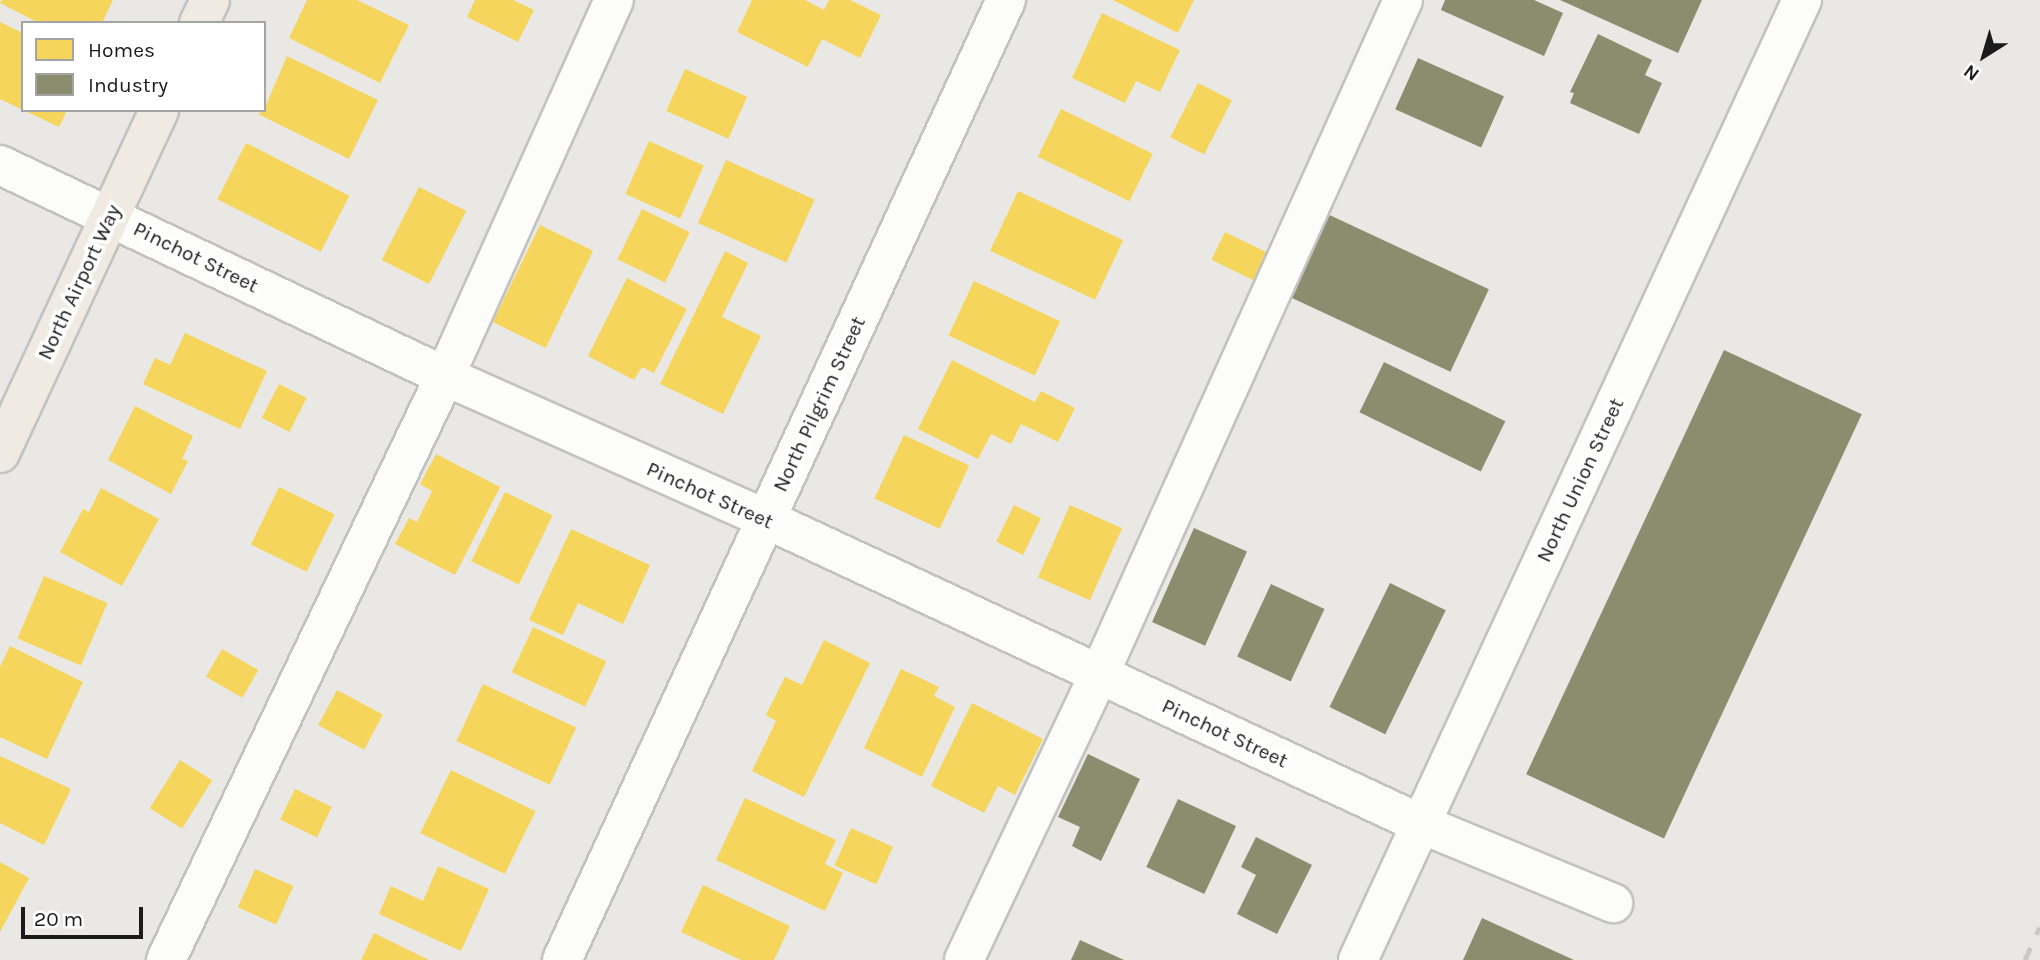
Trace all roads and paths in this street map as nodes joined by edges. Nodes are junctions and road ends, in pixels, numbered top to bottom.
1 (210, 0) edge
2 (614, 0) edge
3 (1006, 0) edge
4 (1403, 0) edge
5 (1802, 0) edge
6 (200, 21) edge
7 (158, 112) edge
8 (0, 165) edge
9 (110, 215) junction
10 (445, 376) junction
11 (0, 453) edge
12 (766, 519) junction
13 (1099, 675) junction
14 (1421, 824) junction
15 (1613, 903) dead end
16 (166, 960) edge
17 (562, 960) edge
18 (964, 960) edge
19 (1358, 960) edge

1 - 6 main road
2 - 10 street
3 - 12 street, North Pilgrim Street
4 - 13 street
5 - 14 street, North Union Street
7 - 9 main road, North Airport Way
8 - 9 street, Pinchot Street
9 - 10 street, Pinchot Street
9 - 11 main road, North Airport Way
10 - 12 street, Pinchot Street
10 - 16 street
12 - 13 street, Pinchot Street
12 - 17 street, North Pilgrim Street
13 - 14 street, Pinchot Street
13 - 18 street
14 - 15 street, Pinchot Street
14 - 19 street, North Union Street

